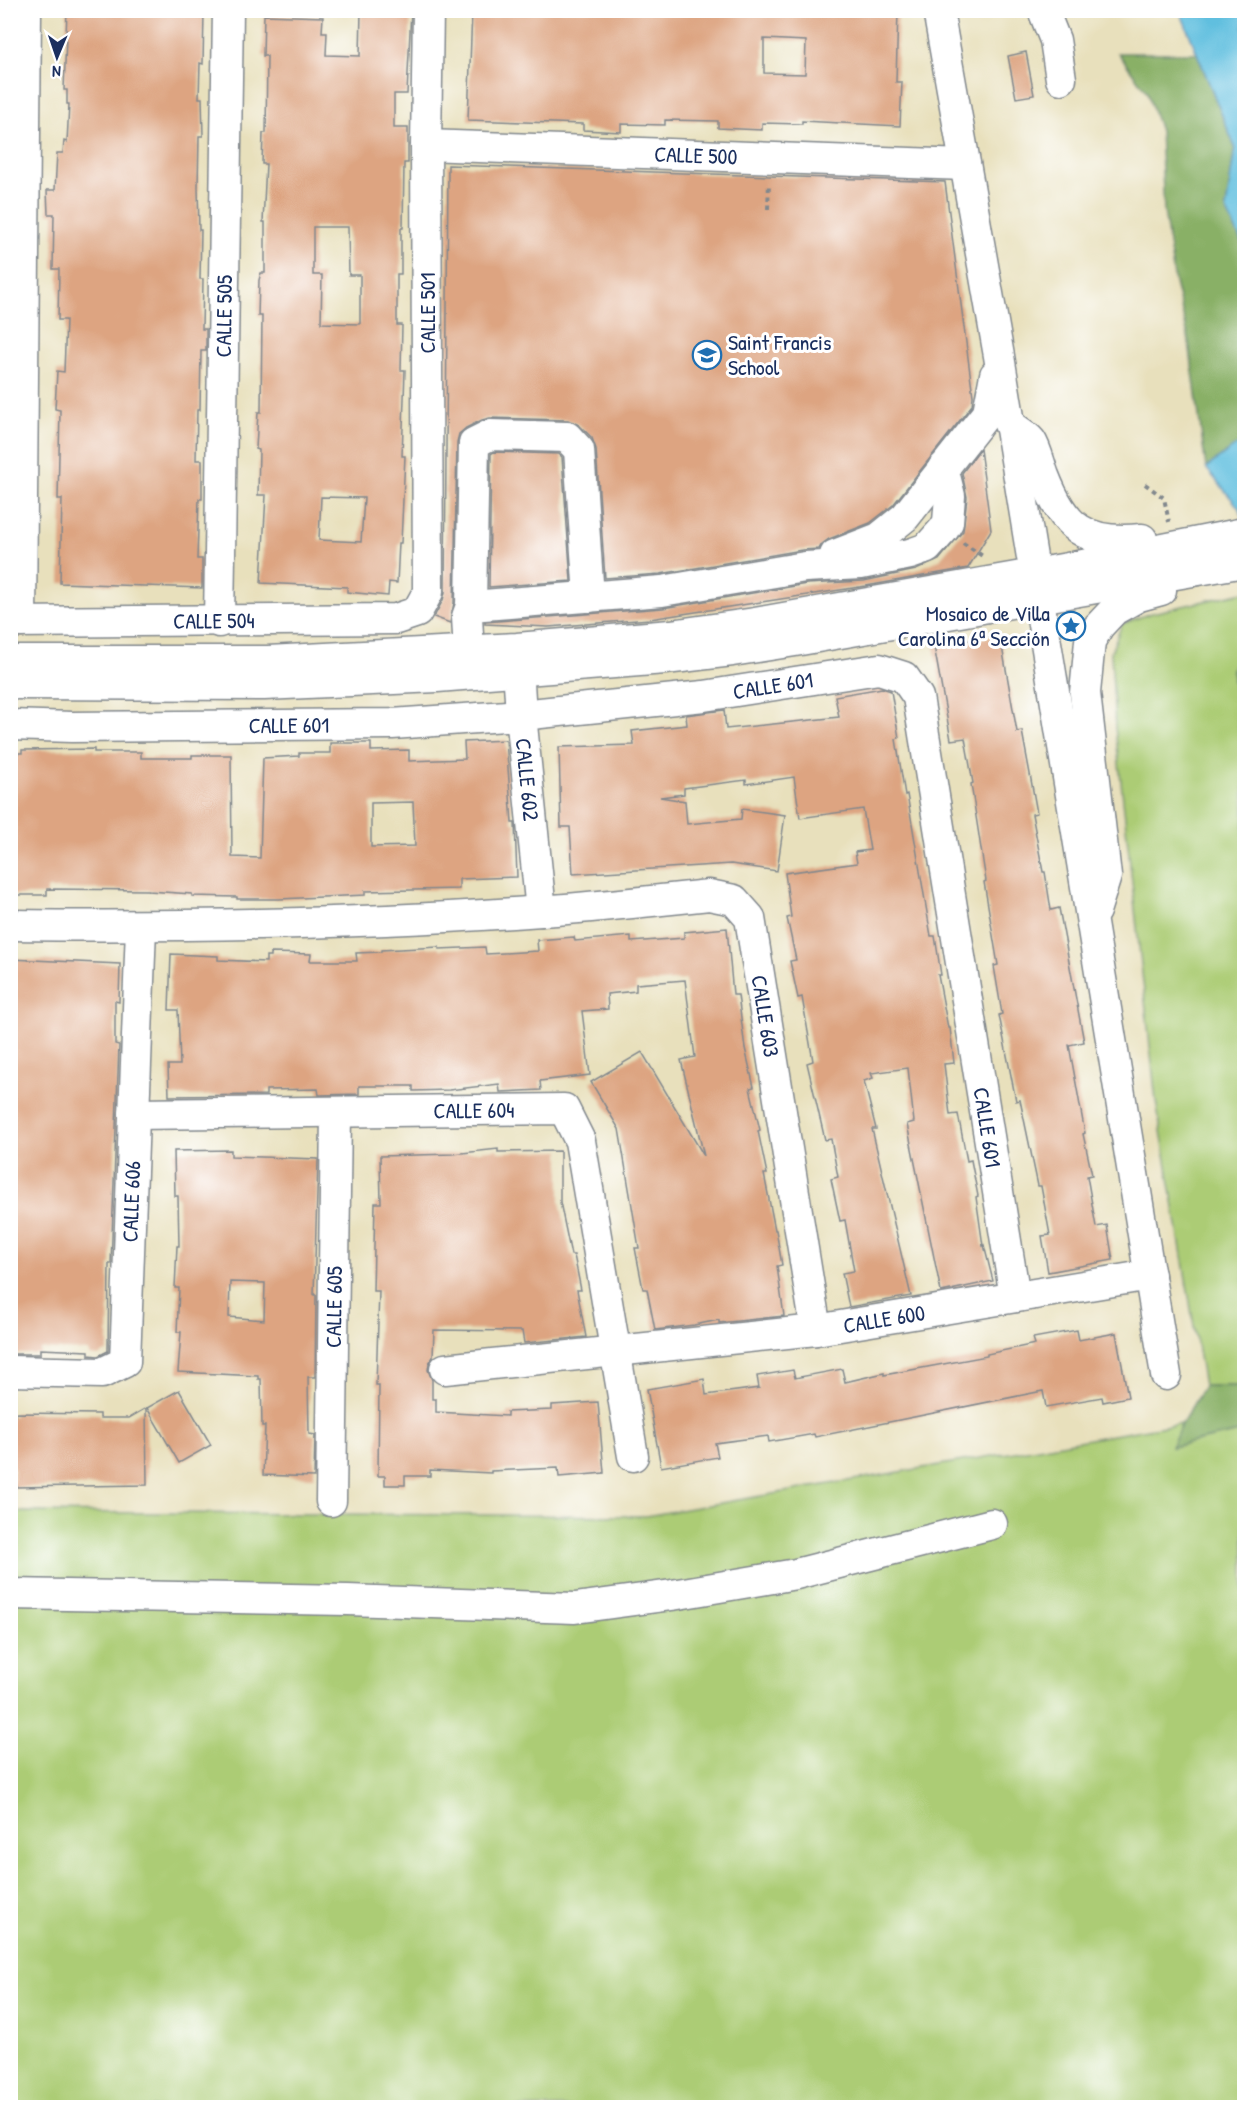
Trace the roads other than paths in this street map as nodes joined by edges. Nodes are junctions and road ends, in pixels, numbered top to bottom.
1 (26, 10) edge
2 (228, 10) edge
3 (428, 10) edge
4 (938, 10) edge
5 (1043, 10) edge
6 (1061, 79) dead end
7 (426, 145) junction
8 (965, 165) junction
9 (999, 356) junction
10 (1009, 424) junction
11 (943, 468) junction
12 (1236, 549) edge
13 (1184, 551) junction
14 (805, 567) junction
15 (1035, 586) junction
16 (589, 597) junction
17 (471, 606) junction
18 (417, 612) joint
19 (16, 622) edge
20 (219, 622) junction
21 (517, 659) junction
22 (10, 662) edge
23 (470, 662) junction
24 (73, 673) junction
25 (10, 684) edge
26 (521, 715) junction
27 (10, 725) edge
28 (72, 727) junction
29 (541, 911) junction
30 (1092, 919) junction
31 (10, 925) edge
32 (141, 927) junction
33 (336, 1113) junction
34 (134, 1114) junction
35 (1150, 1275) junction
36 (1015, 1297) junction
37 (816, 1330) junction
38 (617, 1352) junction
39 (445, 1369) dead end
40 (10, 1371) edge
41 (1166, 1375) dead end
42 (633, 1456) dead end
43 (331, 1501) dead end
44 (992, 1524) dead end
45 (10, 1594) edge

1 - 19 street
2 - 20 street, CALLE 505
3 - 7 street, CALLE 501
4 - 8 street
5 - 6 street
7 - 8 street, CALLE 500
7 - 18 street, CALLE 501
8 - 9 street
9 - 10 street
9 - 11 street
10 - 13 street
10 - 15 street
11 - 14 street
11 - 14 street
12 - 13 street
13 - 15 street
13 - 30 street
14 - 16 street
15 - 21 street
15 - 30 street
16 - 17 street
16 - 17 street
17 - 23 street
18 - 20 street, CALLE 504
19 - 20 street, CALLE 504
21 - 23 street
21 - 26 street, CALLE 602
22 - 24 street
23 - 24 street
24 - 25 street
24 - 28 street
26 - 28 street, CALLE 601
26 - 29 street, CALLE 602
26 - 36 street, CALLE 601
27 - 28 street, CALLE 601
29 - 32 street
29 - 37 street, CALLE 603
30 - 35 street
31 - 32 street
32 - 34 street, CALLE 606
33 - 34 street, CALLE 604
33 - 38 street, CALLE 604
33 - 43 street, CALLE 605
34 - 40 street, CALLE 606
35 - 36 street, CALLE 600
35 - 41 street
36 - 37 street, CALLE 600
37 - 38 street, CALLE 600
38 - 39 street, CALLE 600
38 - 42 street
44 - 45 street

